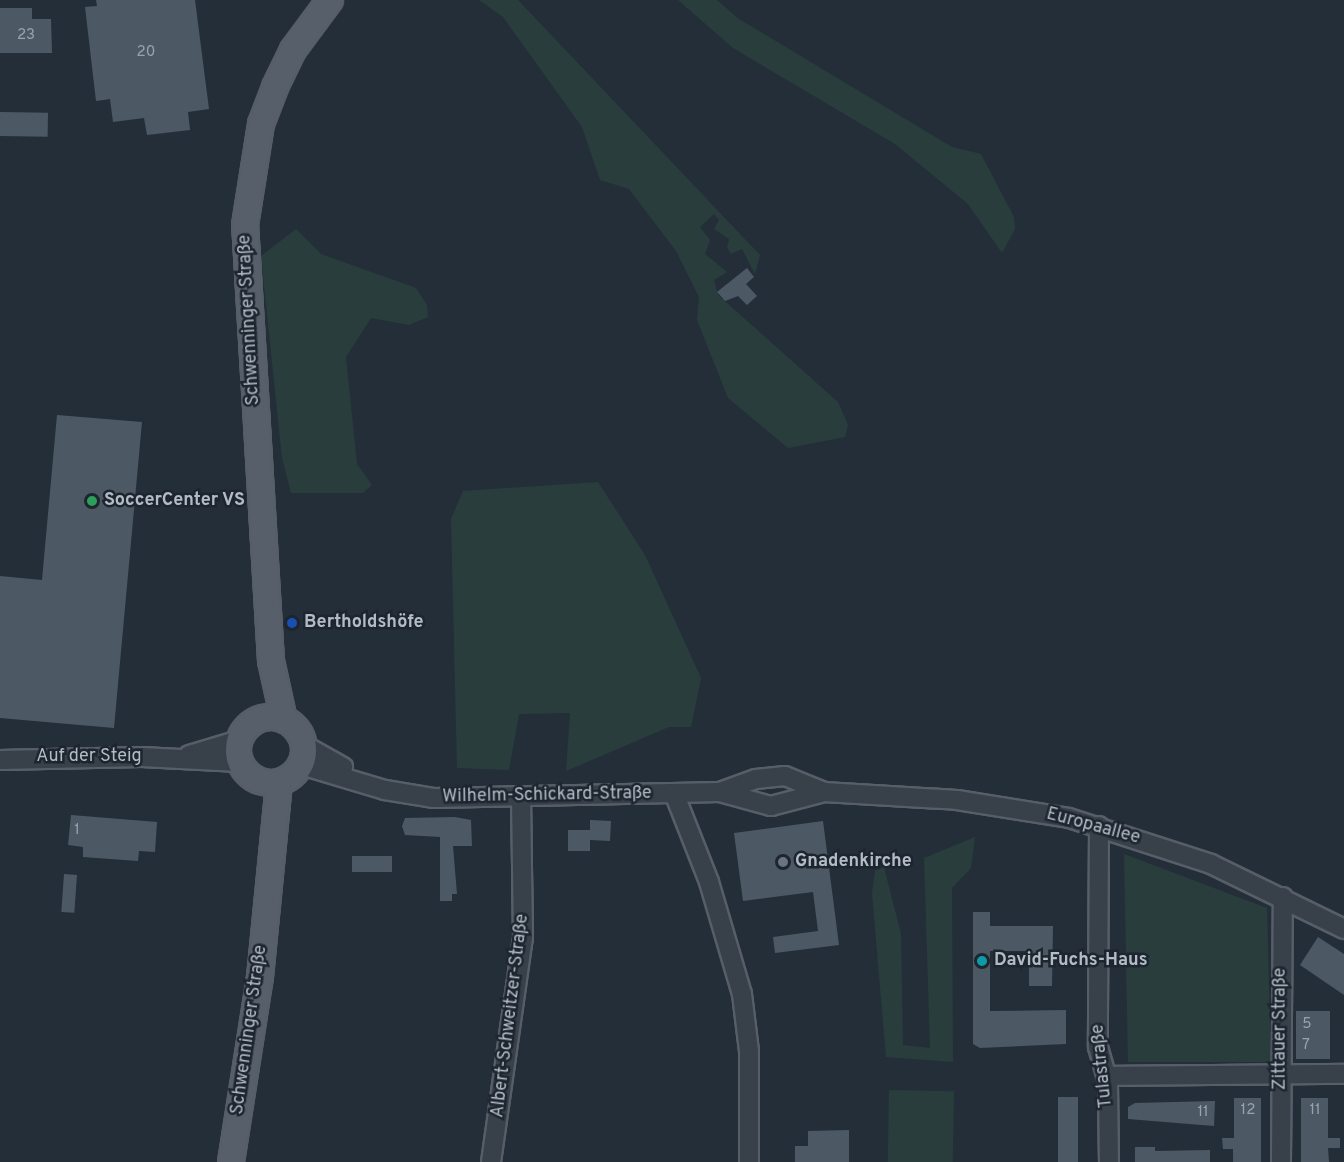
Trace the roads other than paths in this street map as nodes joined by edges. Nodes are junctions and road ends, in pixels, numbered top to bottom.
1 (329, 1) edge
2 (273, 719) junction
3 (239, 751) junction
4 (302, 755) junction
5 (0, 760) edge
6 (270, 782) junction
7 (720, 792) junction
8 (824, 792) junction
9 (674, 794) junction
10 (521, 798) junction
11 (1099, 826) junction
12 (1283, 897) junction
13 (1344, 930) edge
14 (1344, 1074) edge
15 (1281, 1075) junction
16 (1107, 1076) junction
17 (231, 1162) edge
18 (491, 1162) edge
19 (749, 1162) edge
20 (1109, 1162) edge
21 (1281, 1162) edge

1 - 2 main road, Schwenninger Straße
2 - 3 main road
2 - 4 main road
3 - 5 street, Auf der Steig
3 - 6 main road
4 - 6 main road
4 - 10 street, Wilhelm-Schickard-Straße
6 - 17 main road, Schwenninger Straße
7 - 8 street, Europaallee
7 - 8 street, Europaallee
7 - 9 street, Europaallee
8 - 11 street, Europaallee
9 - 10 street, Wilhelm-Schickard-Straße
9 - 19 street, Wilhelm-Schickard-Straße
10 - 18 street, Albert-Schweitzer-Straße
11 - 12 street, Europaallee
11 - 16 street, Tulastraße
12 - 13 street, Europaallee
12 - 15 street, Zittauer Straße
14 - 15 street
15 - 16 street
15 - 21 street, Zittauer Straße
16 - 20 street, Tulastraße

